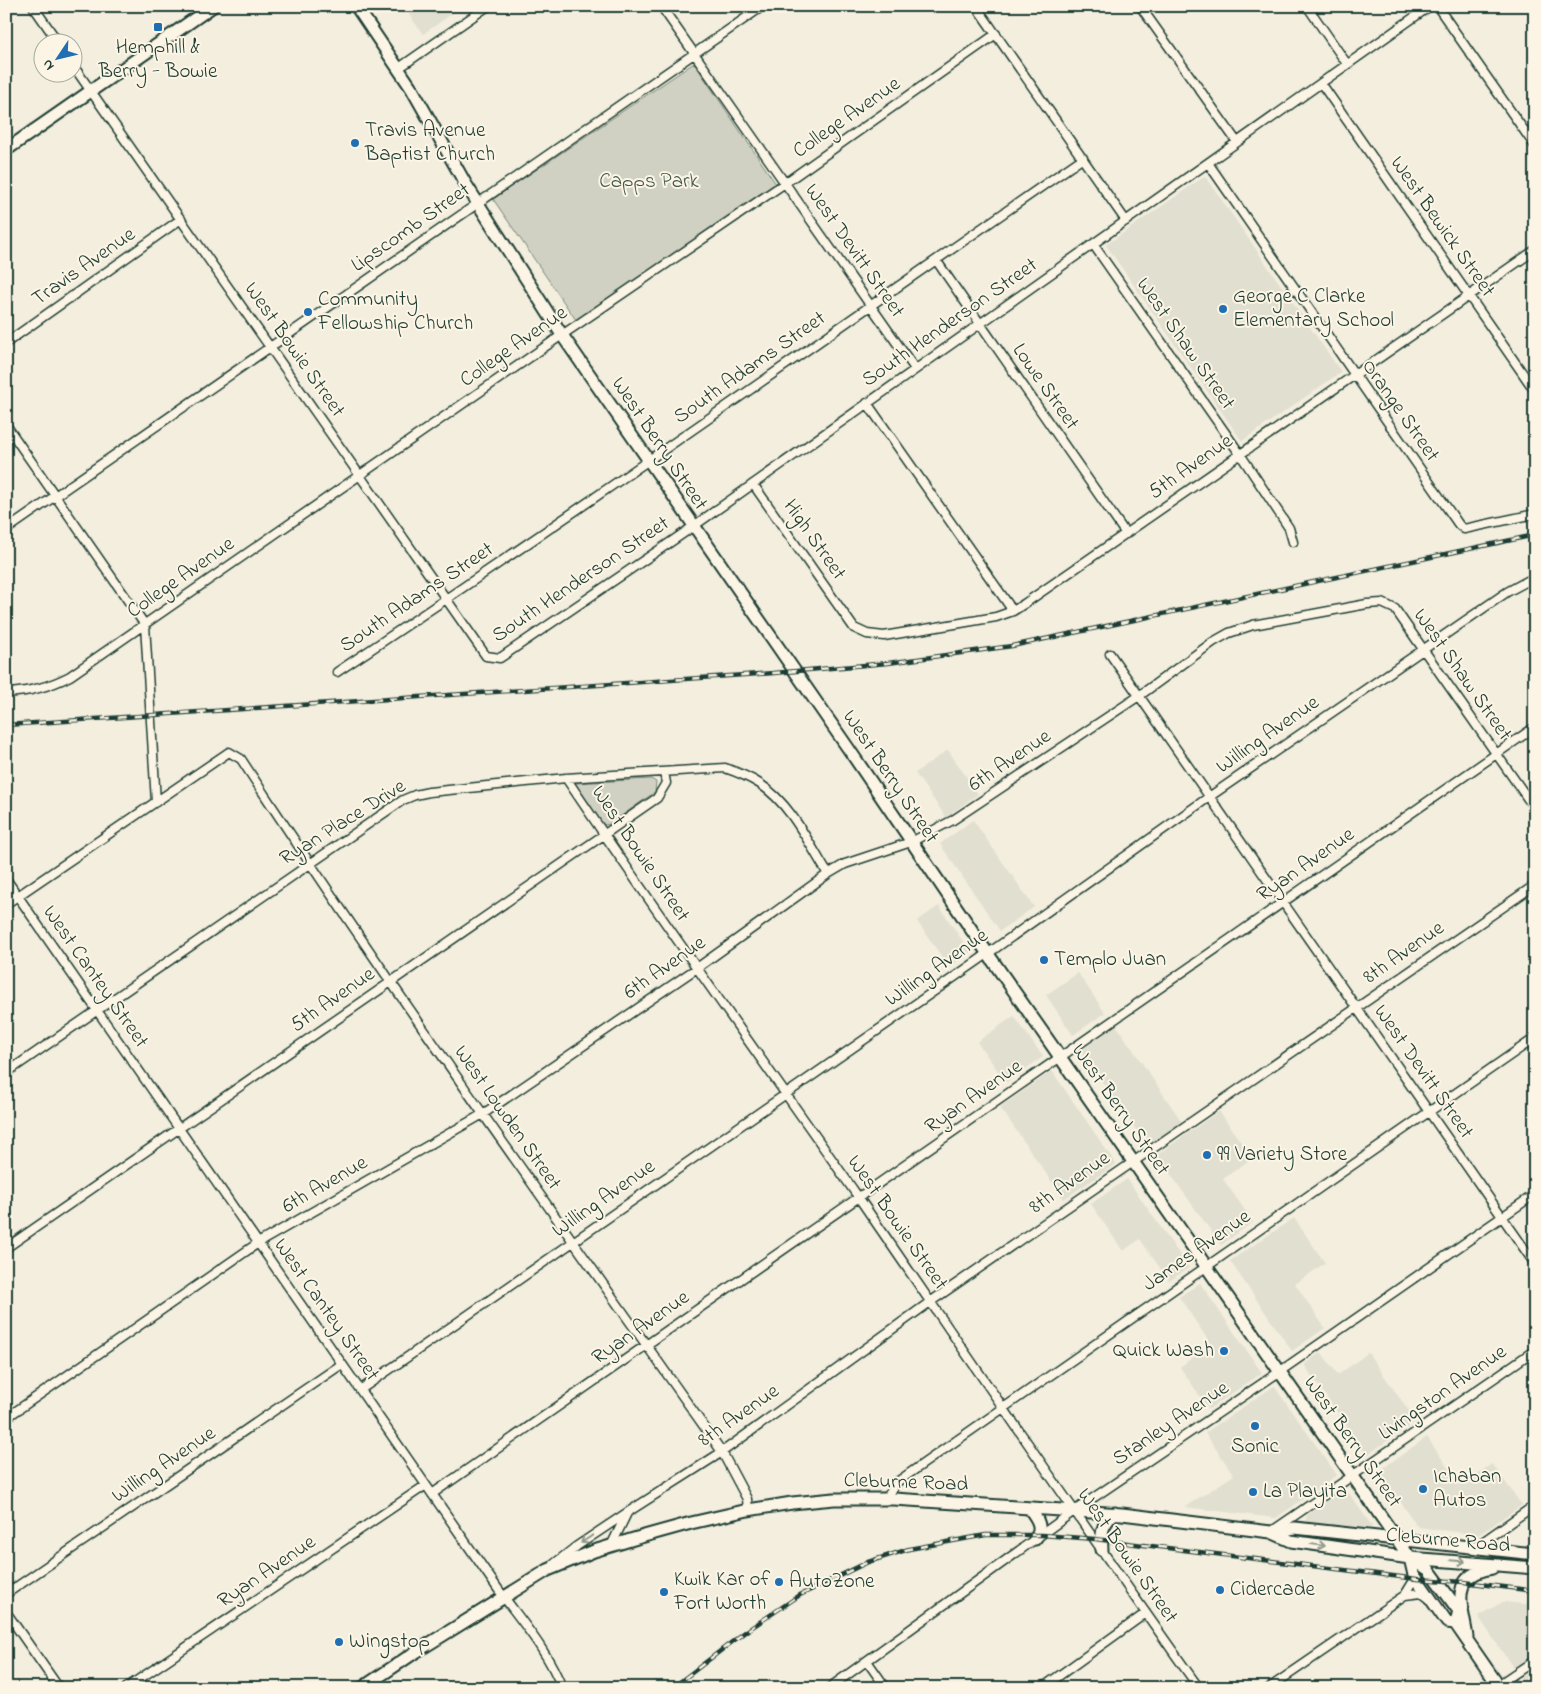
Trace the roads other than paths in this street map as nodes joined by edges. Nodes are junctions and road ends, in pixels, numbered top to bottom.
1 (33, 6) edge
2 (214, 6) edge
3 (356, 6) edge
4 (488, 6) edge
5 (661, 6) edge
6 (763, 6) edge
7 (976, 6) edge
8 (1140, 6) edge
9 (1307, 6) edge
10 (1430, 6) edge
11 (1437, 6) edge
12 (51, 32) edge
13 (996, 34) junction
14 (694, 53) junction
15 (1347, 64) junction
16 (399, 68) junction
17 (82, 78) edge
18 (1321, 83) junction
19 (92, 91) junction
20 (1237, 142) junction
21 (1535, 146) edge
22 (6, 150) edge
23 (1083, 158) junction
24 (1208, 163) junction
25 (785, 183) junction
26 (477, 203) junction
27 (181, 219) junction
28 (1126, 221) junction
29 (1093, 244) junction
30 (1535, 250) edge
31 (936, 260) junction
32 (1468, 296) junction
33 (870, 305) junction
34 (979, 324) junction
35 (562, 335) junction
36 (6, 343) edge
37 (271, 348) junction
38 (915, 369) junction
39 (1354, 375) junction
40 (1535, 391) edge
41 (867, 403) junction
42 (6, 424) edge
43 (1240, 454) junction
44 (648, 461) junction
45 (360, 475) junction
46 (753, 484) junction
47 (56, 496) junction
48 (1535, 514) edge
49 (693, 526) junction
50 (6, 530) edge
51 (1126, 534) junction
52 (1293, 542) dead end
53 (1535, 576) edge
54 (446, 600) junction
55 (1366, 604) joint
56 (1013, 611) junction
57 (846, 616) joint
58 (145, 624) junction
59 (1423, 649) junction
60 (1110, 654) dead end
61 (486, 656) joint
62 (337, 672) dead end
63 (6, 693) edge
64 (1139, 696) junction
65 (1535, 727) edge
66 (1496, 754) junction
67 (664, 772) junction
68 (566, 778) junction
69 (1209, 797) junction
70 (156, 802) junction
71 (1535, 810) edge
72 (604, 834) junction
73 (911, 842) junction
74 (309, 864) junction
75 (828, 874) junction
76 (6, 879) edge
77 (1535, 885) edge
78 (18, 896) junction
79 (1283, 903) junction
80 (6, 904) edge
81 (988, 954) junction
82 (697, 968) junction
83 (390, 982) junction
84 (1356, 1008) junction
85 (97, 1010) junction
86 (1535, 1038) edge
87 (1060, 1058) junction
88 (6, 1073) edge
89 (786, 1094) junction
90 (1428, 1112) junction
91 (483, 1114) junction
92 (179, 1128) junction
93 (1133, 1162) junction
94 (1535, 1194) edge
95 (859, 1198) junction
96 (1502, 1217) junction
97 (573, 1242) junction
98 (258, 1243) junction
99 (6, 1248) edge
100 (1535, 1264) edge
101 (1206, 1266) junction
102 (930, 1302) junction
103 (646, 1345) junction
104 (1535, 1350) edge
105 (342, 1364) junction
106 (1280, 1372) junction
107 (360, 1390) junction
108 (1002, 1408) junction
109 (6, 1418) edge
110 (722, 1452) junction
111 (1353, 1477) junction
112 (426, 1485) junction
113 (432, 1494) junction
114 (886, 1499) junction
115 (1535, 1505) edge
116 (1029, 1508) junction
117 (748, 1510) junction
118 (1074, 1511) junction
119 (628, 1512) junction
120 (1114, 1513) junction
121 (1271, 1532) junction
122 (1036, 1539) junction
123 (1396, 1539) junction
124 (611, 1546) junction
125 (1474, 1548) junction
126 (1102, 1550) junction
127 (1535, 1554) edge
128 (1410, 1558) junction
129 (1504, 1565) junction
130 (1535, 1568) edge
131 (548, 1570) junction
132 (1414, 1575) junction
133 (6, 1594) edge
134 (1405, 1595) junction
135 (503, 1596) junction
136 (1433, 1603) junction
137 (6, 1612) edge
138 (1146, 1614) junction
139 (1455, 1623) junction
140 (1468, 1642) junction
141 (1535, 1660) edge
142 (867, 1661) junction
143 (1498, 1687) edge
144 (59, 1688) edge
145 (126, 1688) edge
146 (362, 1688) edge
147 (562, 1688) edge
148 (829, 1688) edge
149 (886, 1688) edge
150 (1042, 1688) edge
151 (1199, 1688) edge
152 (1268, 1688) edge

1 - 12 street
2 - 19 main road
3 - 16 main road, West Berry Street
4 - 16 street
5 - 14 street, West Devitt Street
6 - 14 street, Lipscomb Street
7 - 13 street
8 - 20 street
9 - 15 street
10 - 15 street, South Henderson Street
11 - 21 street
13 - 23 street
13 - 25 street, College Avenue
14 - 25 street, West Devitt Street
14 - 26 street, Lipscomb Street
15 - 18 street, South Henderson Street
16 - 26 main road, West Berry Street
17 - 19 street, West Bowie Street
18 - 20 street, South Henderson Street
18 - 32 street, West Bewick Street
19 - 22 main road
19 - 27 street, West Bowie Street
20 - 24 street, South Henderson Street
23 - 28 street
23 - 31 street, South Adams Street
24 - 28 street, South Henderson Street
24 - 39 street, Orange Street
25 - 33 street, West Devitt Street
25 - 35 street, College Avenue
26 - 35 main road, West Berry Street
26 - 37 street, Lipscomb Street
27 - 36 street, Travis Avenue
27 - 37 street, West Bowie Street
28 - 29 street, South Henderson Street
29 - 34 street, South Henderson Street
29 - 43 street, West Shaw Street
30 - 32 street, 5th Avenue
31 - 33 street, South Adams Street
31 - 34 street, Lowe Street
32 - 39 street, 5th Avenue
32 - 40 street, West Bewick Street
33 - 38 street, West Devitt Street
33 - 44 street, South Adams Street
34 - 38 street, South Henderson Street
34 - 51 street, Lowe Street
35 - 44 main road, West Berry Street
35 - 45 street, College Avenue
37 - 45 street, West Bowie Street
37 - 47 street, Lipscomb Street
38 - 41 street, South Henderson Street
39 - 43 street, 5th Avenue
39 - 48 street, Orange Street
41 - 46 street, South Henderson Street
41 - 56 street
42 - 47 street
43 - 51 street, 5th Avenue
43 - 52 street, West Shaw Street
44 - 49 main road, West Berry Street
44 - 54 street, South Adams Street
45 - 54 street, West Bowie Street
45 - 58 street, College Avenue
46 - 49 street, South Henderson Street
46 - 57 street, High Street
47 - 50 street, Lipscomb Street
47 - 58 street
49 - 61 street, South Henderson Street
49 - 73 main road, West Berry Street
51 - 56 street, 5th Avenue
53 - 59 street, Willing Avenue
54 - 61 street, West Bowie Street
54 - 62 street, South Adams Street
55 - 59 street, West Shaw Street
55 - 64 street, 6th Avenue
56 - 57 street, 5th Avenue
58 - 63 street, College Avenue
58 - 70 street
59 - 66 street, West Shaw Street
59 - 69 street, Willing Avenue
60 - 64 street, West Devitt Street
64 - 69 street, West Devitt Street
64 - 73 street, 6th Avenue
65 - 66 street, Ryan Avenue
66 - 71 street, West Shaw Street
66 - 79 street, Ryan Avenue
67 - 68 street, Ryan Place Drive
67 - 72 street, 5th Avenue
67 - 75 street, Ryan Place Drive
68 - 72 street, West Bowie Street
68 - 74 street, Ryan Place Drive
69 - 79 street, West Devitt Street
69 - 81 street, Willing Avenue
70 - 74 street, West Lowden Street
70 - 78 street
72 - 82 street, West Bowie Street
72 - 83 street, 5th Avenue
73 - 75 street, 6th Avenue
73 - 81 main road, West Berry Street
74 - 83 street, West Lowden Street
74 - 85 street, Ryan Place Drive
75 - 82 street, 6th Avenue
76 - 78 street, West Cantey Street
77 - 84 street, 8th Avenue
78 - 80 street
78 - 85 street, West Cantey Street
79 - 84 street, West Devitt Street
79 - 87 street, Ryan Avenue
81 - 87 main road, West Berry Street
81 - 89 street, Willing Avenue
82 - 89 street, West Bowie Street
82 - 91 street, 6th Avenue
83 - 91 street, West Lowden Street
83 - 92 street, 5th Avenue
84 - 90 street, West Devitt Street
84 - 93 street, 8th Avenue
85 - 88 street, Ryan Place Drive
85 - 92 street, West Cantey Street
86 - 90 street, James Avenue
87 - 93 main road, West Berry Street
87 - 95 street, Ryan Avenue
89 - 95 street, West Bowie Street
89 - 97 street, Willing Avenue
90 - 96 street, West Devitt Street
90 - 101 street, James Avenue
91 - 97 street, West Lowden Street
91 - 98 street, 6th Avenue
92 - 98 street, West Cantey Street
92 - 99 street, 5th Avenue
93 - 101 main road, West Berry Street
93 - 102 street, 8th Avenue
94 - 96 street, Stanley Avenue
95 - 102 street, West Bowie Street
95 - 103 street, Ryan Avenue
96 - 100 street, West Devitt Street
96 - 106 street, Stanley Avenue
97 - 103 street, West Lowden Street
97 - 107 street, Willing Avenue
98 - 105 street, West Cantey Street
98 - 109 street, 6th Avenue
101 - 106 main road, West Berry Street
101 - 108 street, James Avenue
102 - 108 street, West Bowie Street
102 - 110 street, 8th Avenue
103 - 110 street, West Lowden Street
103 - 113 street, Ryan Avenue
104 - 111 street, Livingston Avenue
105 - 107 street, West Cantey Street
105 - 133 street, Willing Avenue
106 - 111 main road, West Berry Street
106 - 118 street, Stanley Avenue
107 - 112 street, West Cantey Street
108 - 114 street, James Avenue
108 - 118 street, West Bowie Street
110 - 117 street, West Lowden Street
110 - 119 street, 8th Avenue
111 - 121 street, Livingston Avenue
111 - 123 main road, West Berry Street
112 - 113 street, West Cantey Street
112 - 145 street, Ryan Avenue
113 - 135 street, West Cantey Street
114 - 116 main road, Cleburne Road
114 - 117 main road, Cleburne Road
115 - 125 street
116 - 118 main road, Cleburne Road
116 - 122 main road
117 - 124 main road, Cleburne Road
118 - 120 main road, Cleburne Road
118 - 122 street, Stanley Avenue
118 - 126 street, West Bowie Street
119 - 124 street
119 -> 131 street, 8th Avenue
120 - 121 main road, Cleburne Road
120 - 126 main road
121 - 123 main road, Cleburne Road
121 -> 128 main road, Cleburne Road
122 - 142 street, Stanley Avenue
123 - 125 main road, Cleburne Road
123 - 128 main road, West Berry Street
124 - 131 main road, Cleburne Road
125 - 127 main road, Cleburne Road
126 - 138 street, West Bowie Street
128 -> 129 main road, Cleburne Road
128 - 132 main road, West Berry Street
128 - 139 main road, West Berry Street
129 - 130 main road, Cleburne Road
129 - 140 main road
131 - 135 main road, 8th Avenue
132 - 134 street
132 - 136 main road, West Berry Street
134 - 136 street
134 - 152 street
135 - 146 main road, 8th Avenue
135 - 147 street, West Cantey Street
136 - 139 main road, West Berry Street
137 - 144 street
138 - 150 street
138 - 151 street, West Bowie Street
139 - 140 main road, West Berry Street
140 - 143 main road, West Berry Street
141 - 143 street
142 - 148 street, Stanley Avenue
142 - 149 street

